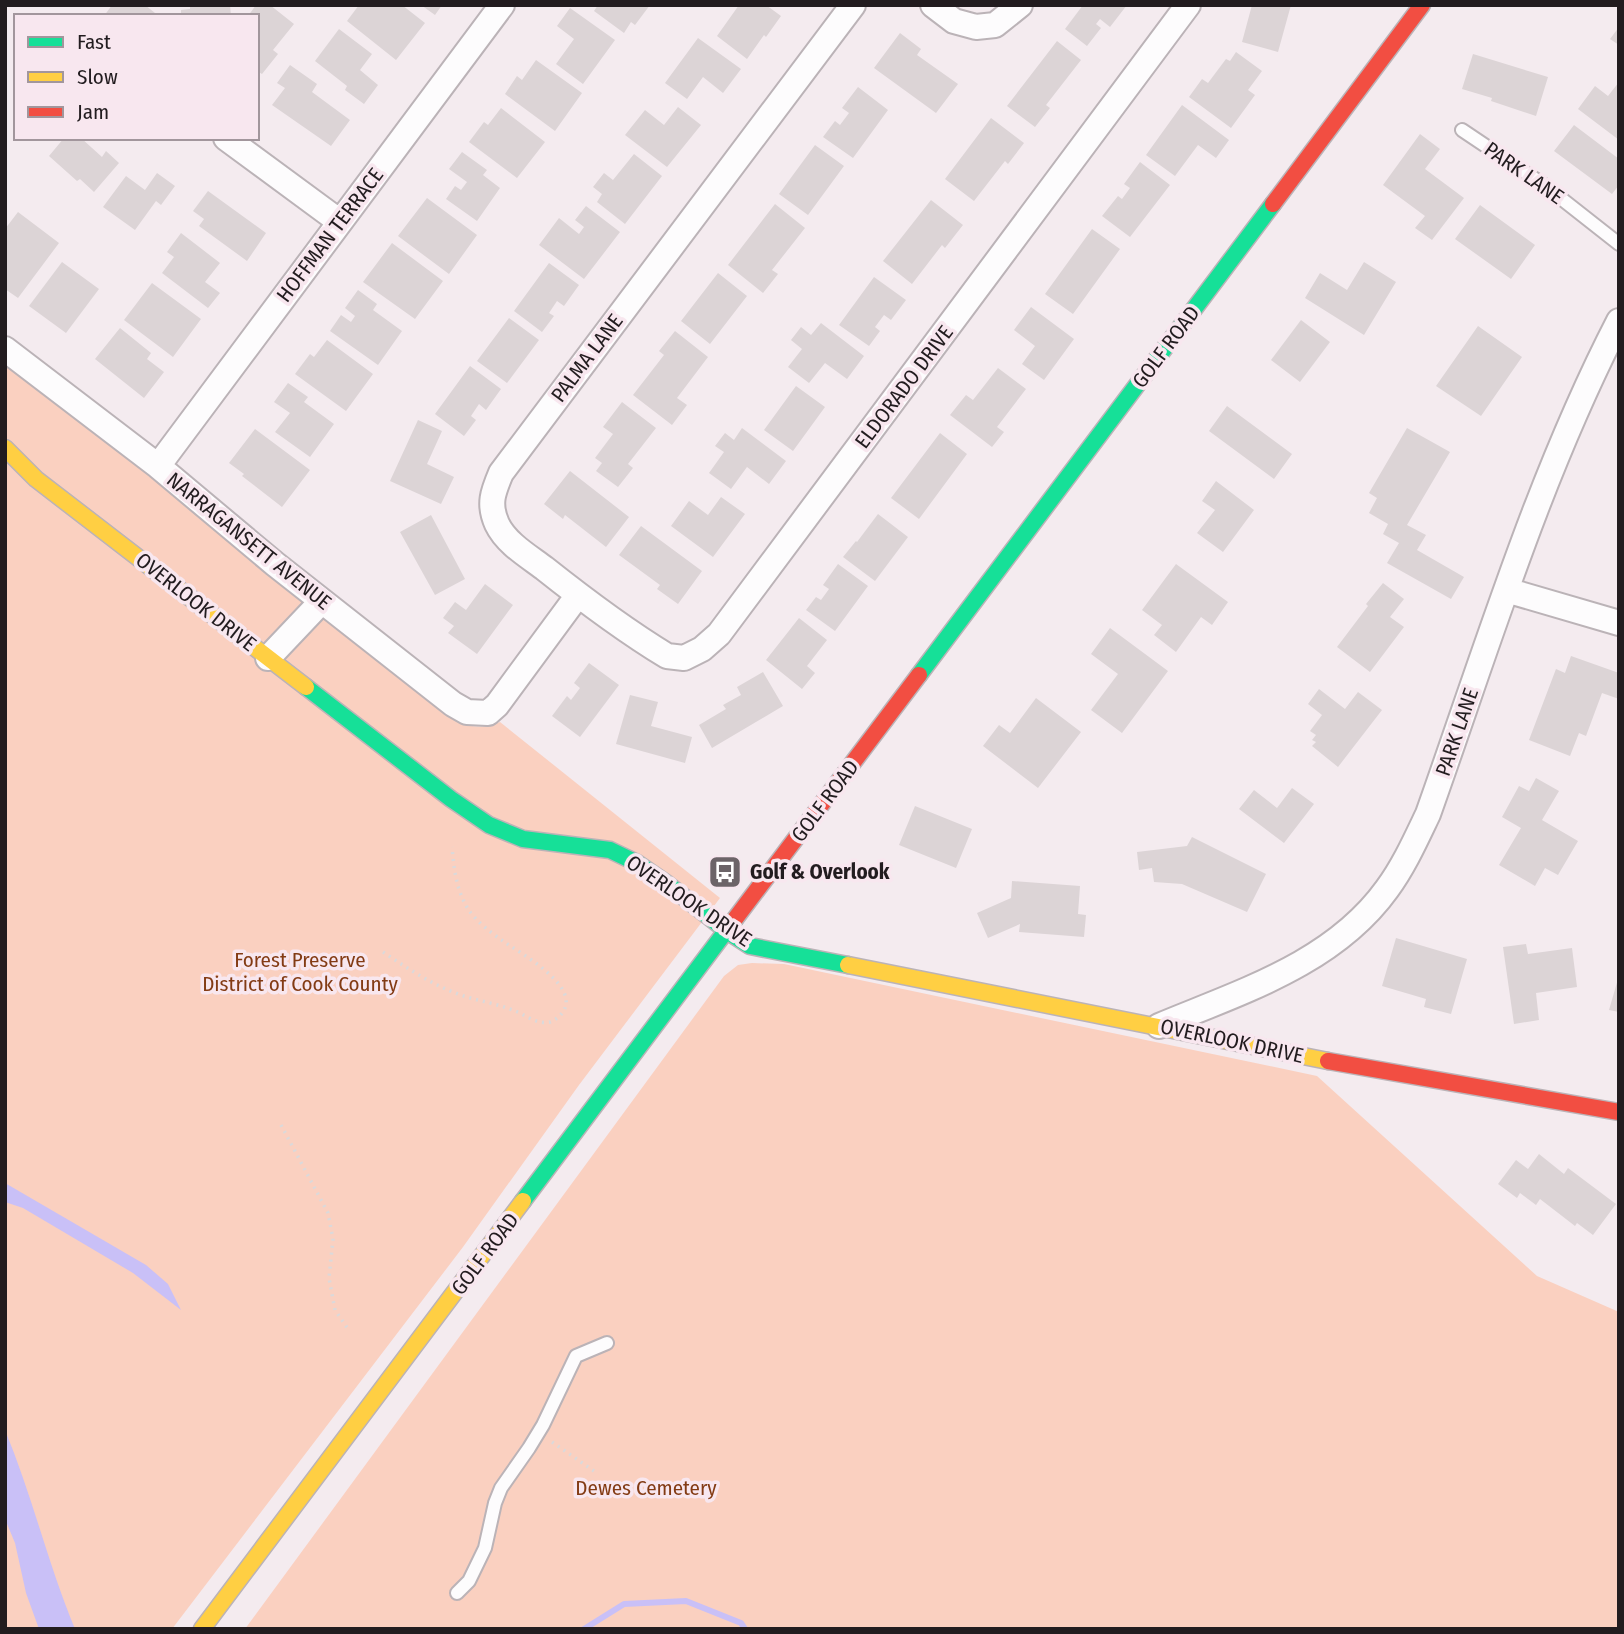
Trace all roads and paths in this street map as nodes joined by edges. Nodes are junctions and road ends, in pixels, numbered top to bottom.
1 (502, 5) edge
2 (853, 5) edge
3 (933, 5) edge
4 (1020, 5) edge
5 (1188, 5) edge
6 (1422, 5) edge
7 (1462, 130) dead end
8 (229, 140) edge
9 (340, 222) junction
10 (1619, 244) edge
11 (1619, 321) edge
12 (5, 349) edge
13 (5, 448) edge
14 (158, 466) junction
15 (1506, 590) junction
16 (578, 595) junction
17 (322, 601) junction
18 (1619, 623) edge
19 (268, 658) junction
20 (452, 847) dead end
21 (727, 931) junction
22 (383, 953) dead end
23 (1159, 1026) junction
24 (1619, 1112) edge
25 (281, 1125) dead end
26 (348, 1329) dead end
27 (607, 1343) dead end
28 (538, 1432) junction
29 (594, 1471) dead end
30 (457, 1593) dead end
31 (202, 1629) edge

1 - 9 street, HOFFMAN TERRACE
2 - 16 street, PALMA LANE
3 - 4 street
5 - 16 street, ELDORADO DRIVE
6 - 21 main road, GOLF ROAD
7 - 10 lane, PARK LANE
8 - 9 street
9 - 14 street, HOFFMAN TERRACE
11 - 15 street, PARK LANE
12 - 14 street, NARRAGANSETT AVENUE
13 - 19 main road, OVERLOOK DRIVE
14 - 17 street, NARRAGANSETT AVENUE
15 - 18 street
15 - 23 street, PARK LANE
16 - 17 street, NARRAGANSETT AVENUE
17 - 19 street
19 - 21 main road, OVERLOOK DRIVE
20 - 22 path
21 - 23 main road, OVERLOOK DRIVE
21 - 31 main road, GOLF ROAD
23 - 24 main road, OVERLOOK DRIVE
25 - 26 path
27 - 28 lane
28 - 29 path
28 - 30 lane

